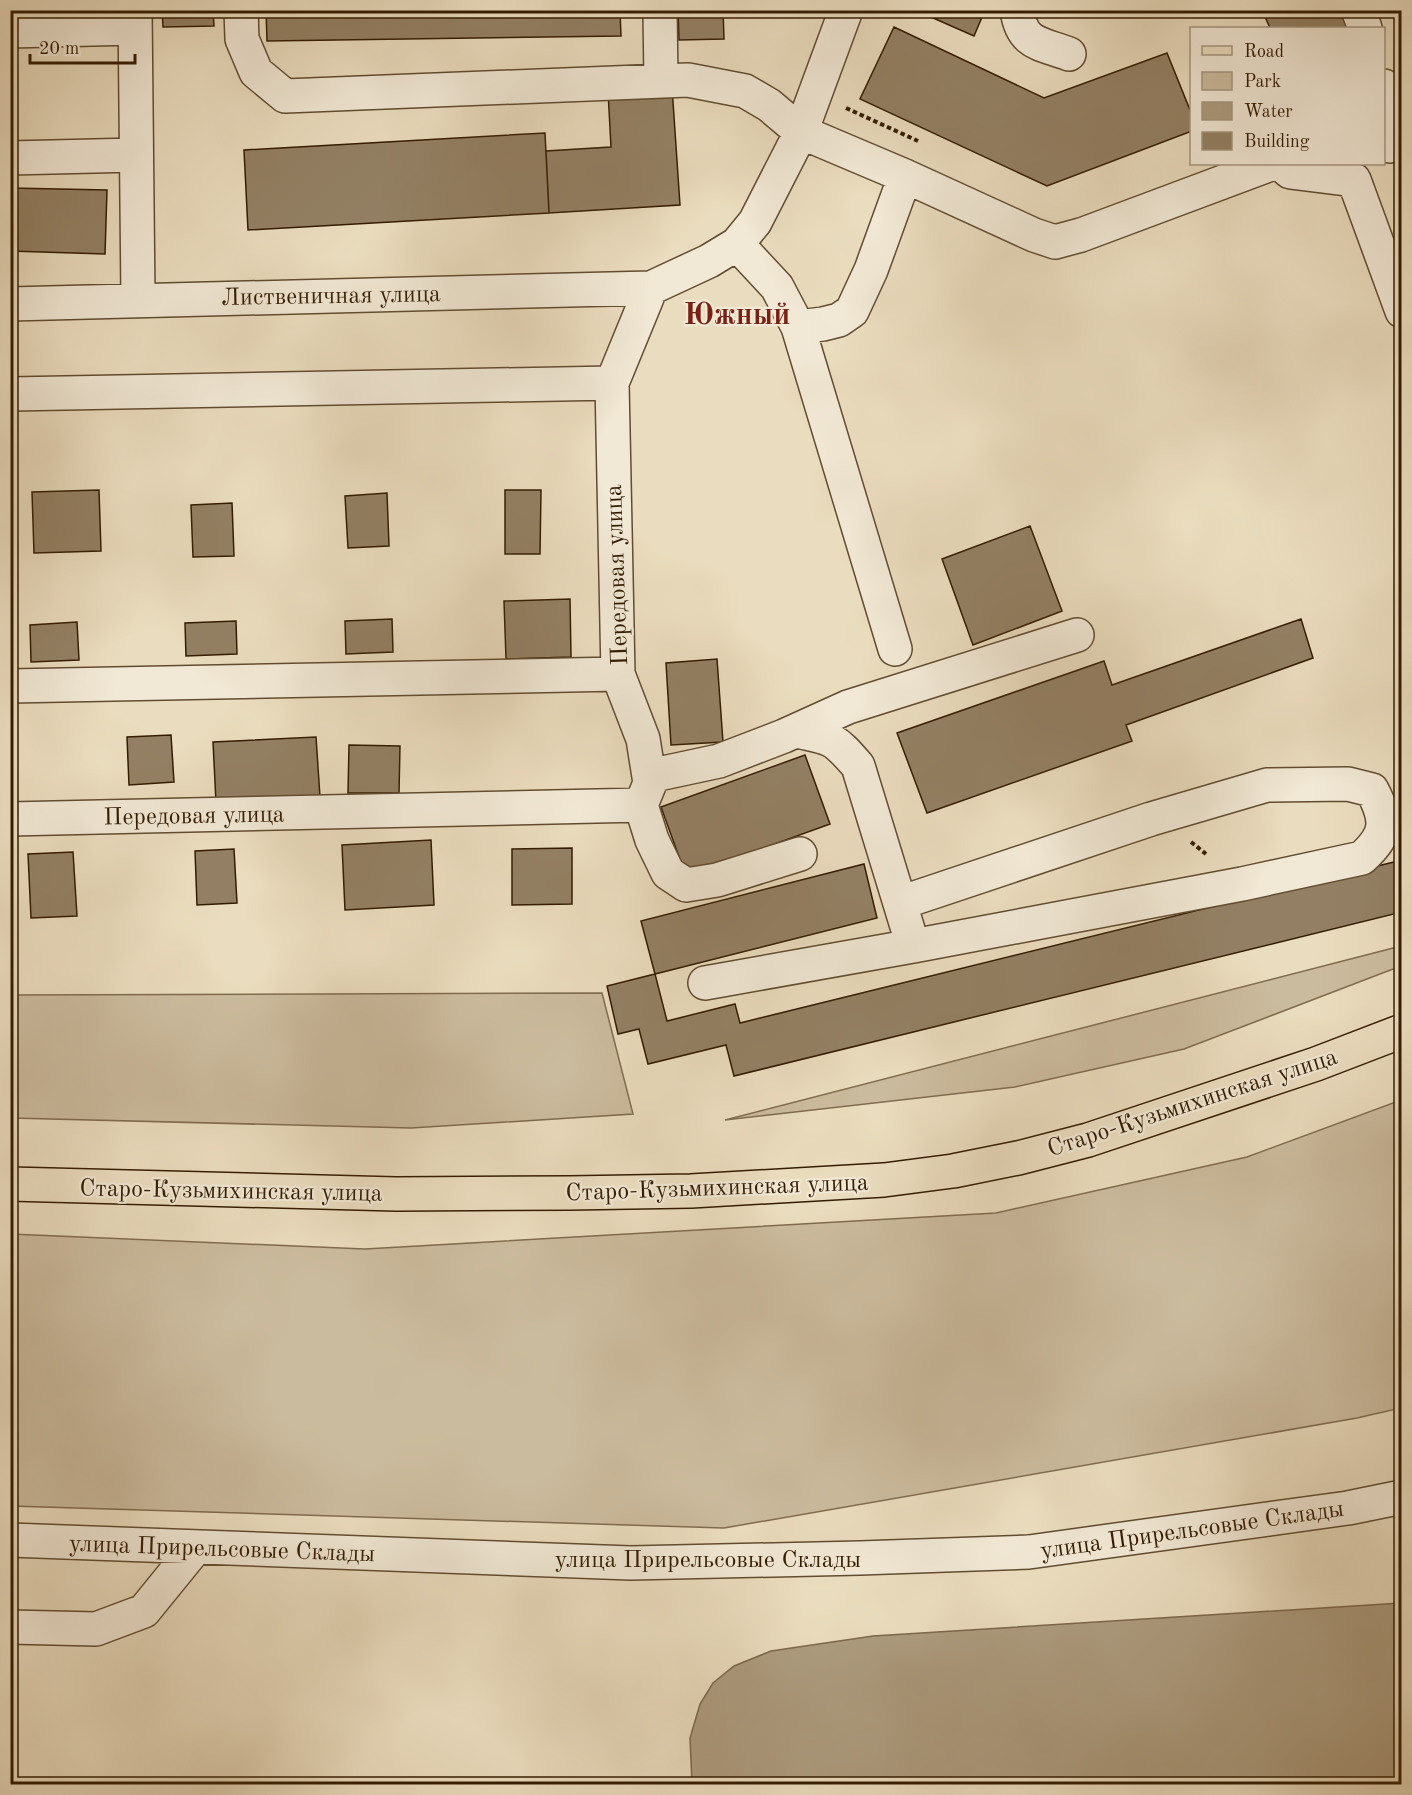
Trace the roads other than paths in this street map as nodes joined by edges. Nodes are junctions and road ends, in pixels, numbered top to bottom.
1 (241, 10) edge
2 (660, 10) edge
3 (846, 10) edge
4 (1017, 10) edge
5 (1358, 10) edge
6 (135, 19) edge
7 (1365, 27) edge
8 (10, 31) edge
9 (1069, 54) dead end
10 (661, 81) junction
11 (1385, 96) edge
12 (801, 132) junction
13 (1392, 145) edge
14 (136, 155) junction
15 (10, 158) edge
16 (1268, 165) edge
17 (1282, 165) edge
18 (905, 176) junction
19 (737, 244) junction
20 (651, 288) junction
21 (138, 299) junction
22 (10, 304) edge
23 (1401, 311) edge
24 (798, 327) junction
25 (612, 383) junction
26 (10, 394) edge
27 (1077, 635) dead end
28 (895, 649) dead end
29 (618, 674) junction
30 (10, 686) edge
31 (796, 731) junction
32 (645, 790) junction
33 (10, 819) edge
34 (800, 854) dead end
35 (900, 903) junction
36 (913, 946) junction
37 (705, 983) dead end
38 (1401, 1031) edge
39 (10, 1184) edge
40 (1401, 1497) edge
41 (10, 1540) edge
42 (196, 1547) junction
43 (10, 1627) edge

1 - 10 street
2 - 10 street
3 - 12 street
4 - 9 street
5 - 7 street
6 - 8 street
6 - 14 street
10 - 12 street
11 - 13 street
12 - 18 street
12 - 19 street
14 - 15 street
14 - 21 street
16 - 18 street
17 - 23 street
18 - 24 street
19 - 20 street
19 - 24 street
20 - 21 street, Лиственичная улица
20 - 25 street, Передовая улица
21 - 22 street, Лиственичная улица
24 - 28 street
25 - 26 street
25 - 29 street, Передовая улица
27 - 31 street
29 - 30 street
29 - 32 street, Передовая улица
31 - 32 street
31 - 35 street
32 - 33 street, Передовая улица
32 - 34 street
35 - 36 street
35 - 36 street
36 - 37 street
38 - 39 main road, Старо-Кузьмихинская улица
40 - 42 street, улица Прирельсовые Склады
41 - 42 street, улица Прирельсовые Склады
42 - 43 street

